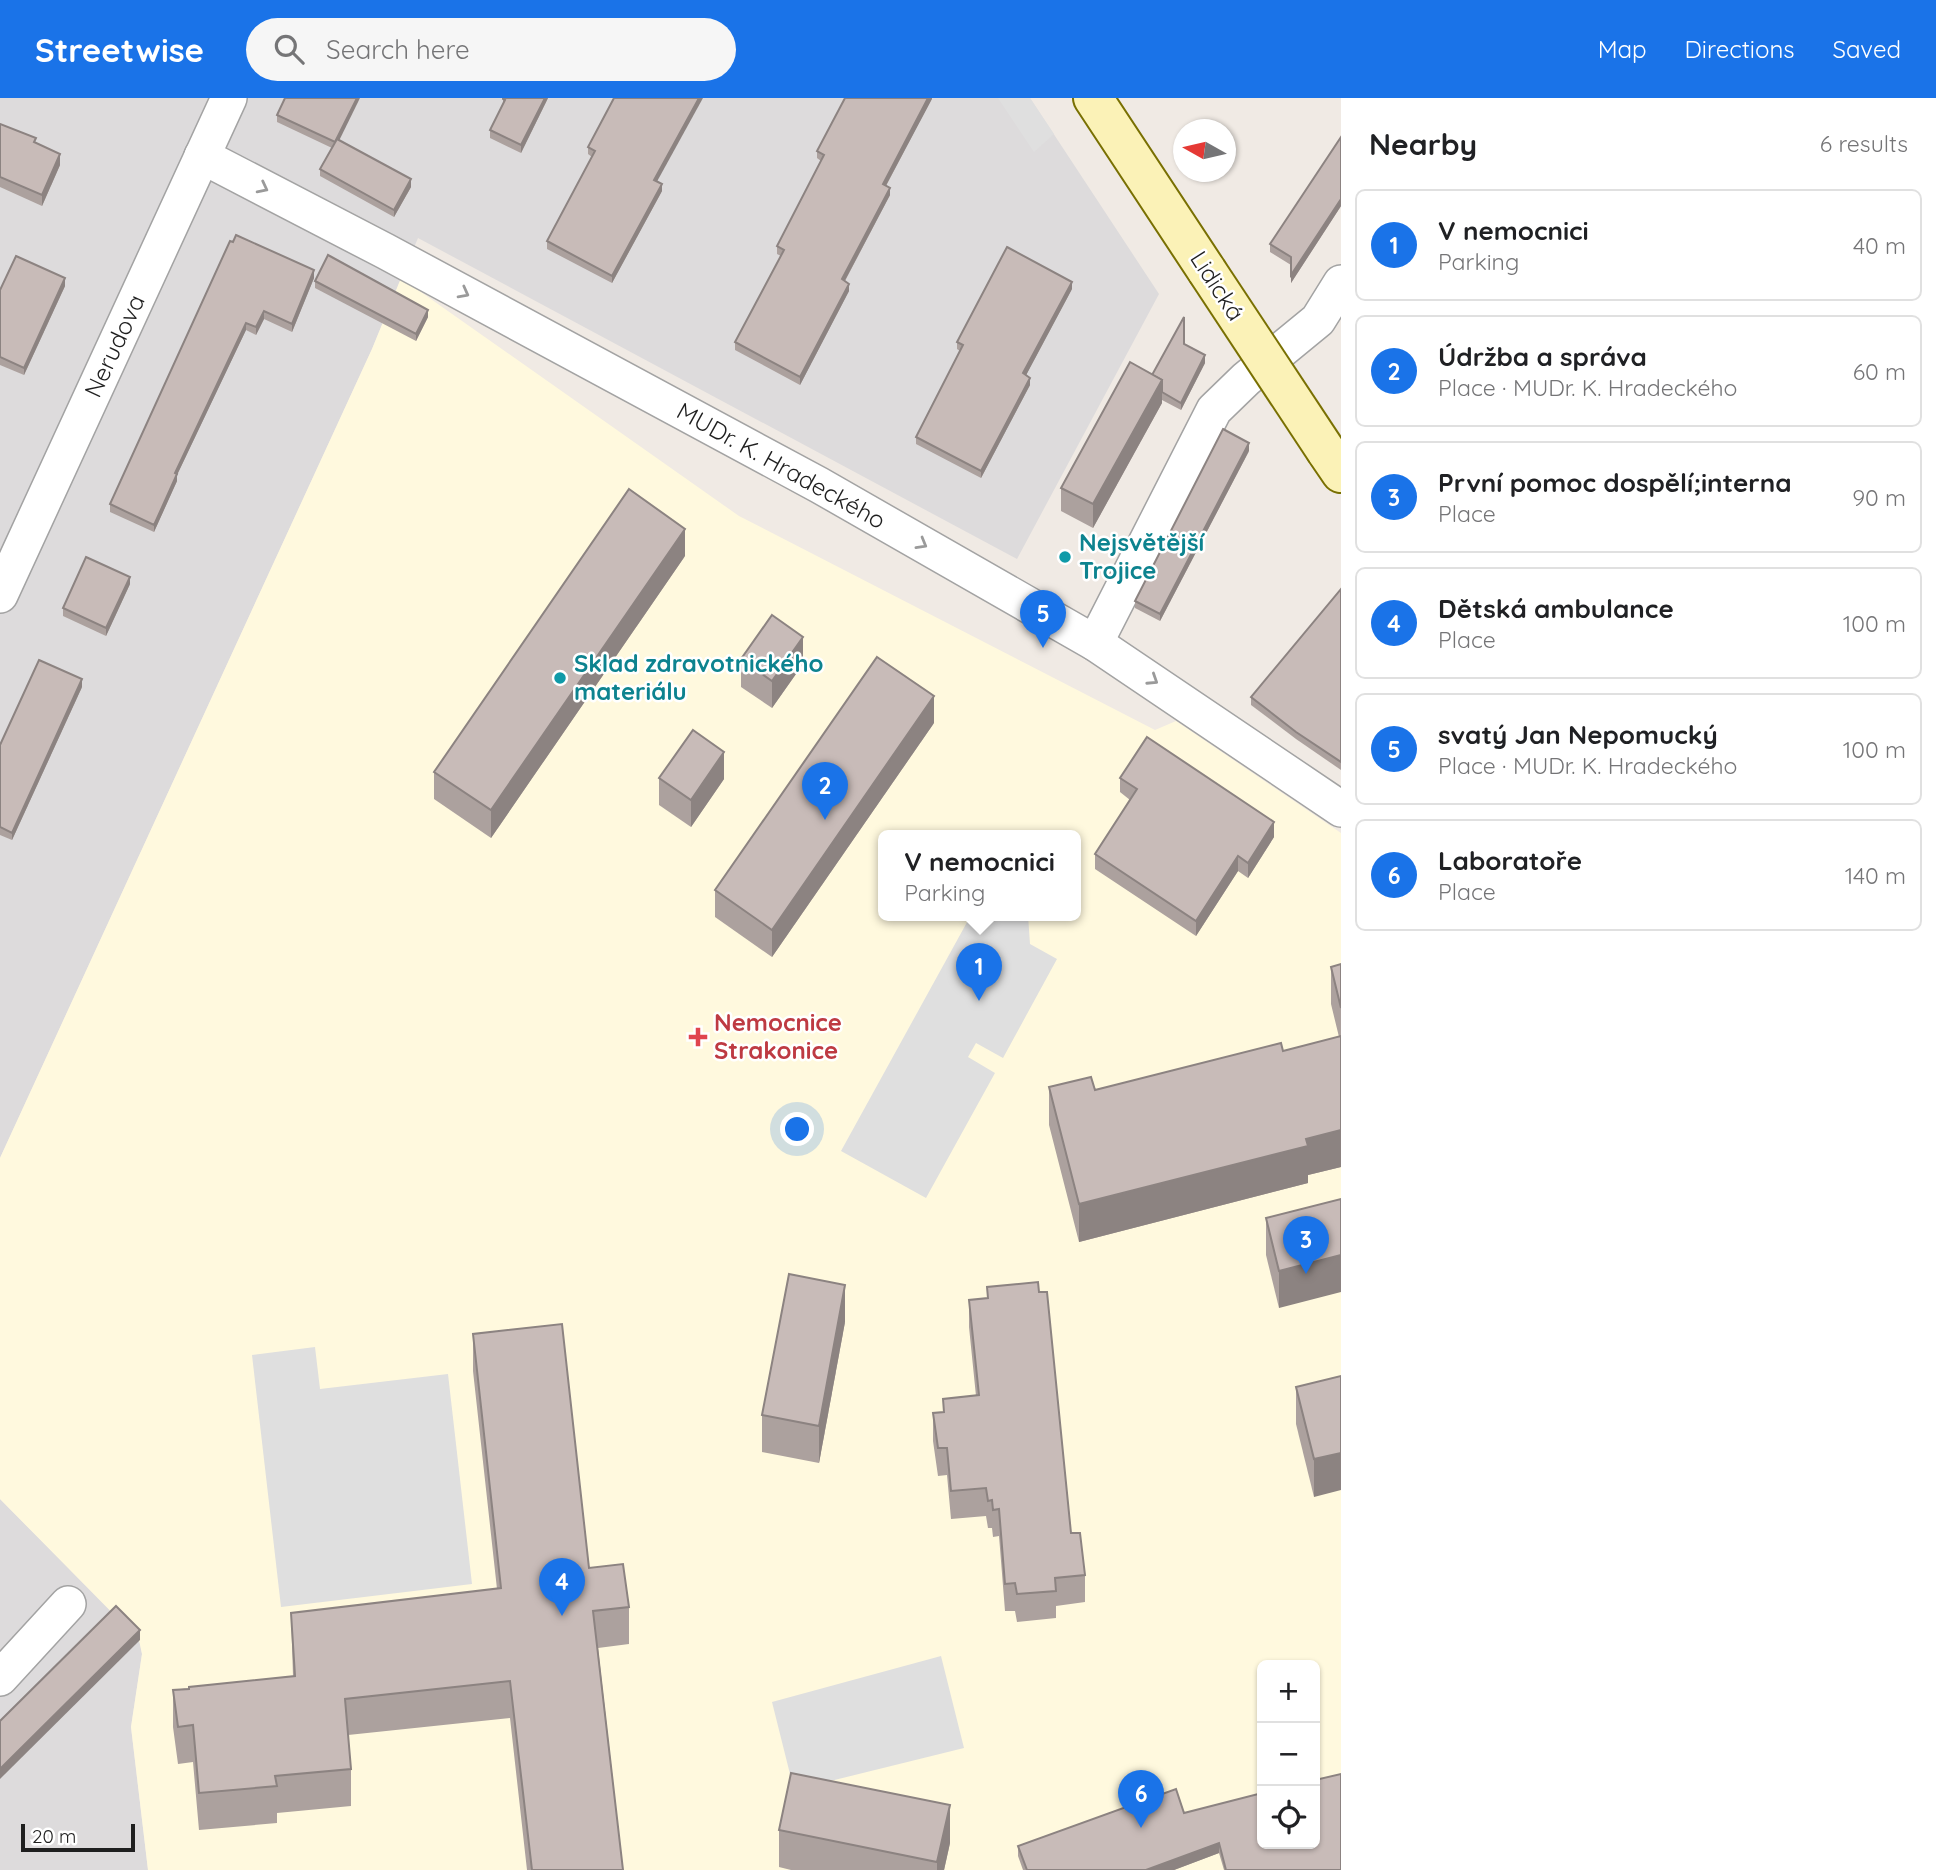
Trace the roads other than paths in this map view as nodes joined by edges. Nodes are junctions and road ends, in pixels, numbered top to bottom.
1 (229, 98) edge
2 (1093, 98) edge
3 (202, 156) junction
4 (1341, 283) edge
5 (1334, 462) edge
6 (0, 595) edge
7 (1096, 643) junction
8 (1341, 809) edge
9 (68, 1604) dead end
10 (0, 1678) edge

1 - 3 street, Nerudova
2 - 5 street, Lidická, bridge
3 - 6 street, Nerudova
3 -> 7 street, MUDr. K. Hradeckého
4 - 7 street
7 -> 8 street, MUDr. K. Hradeckého
9 - 10 street

